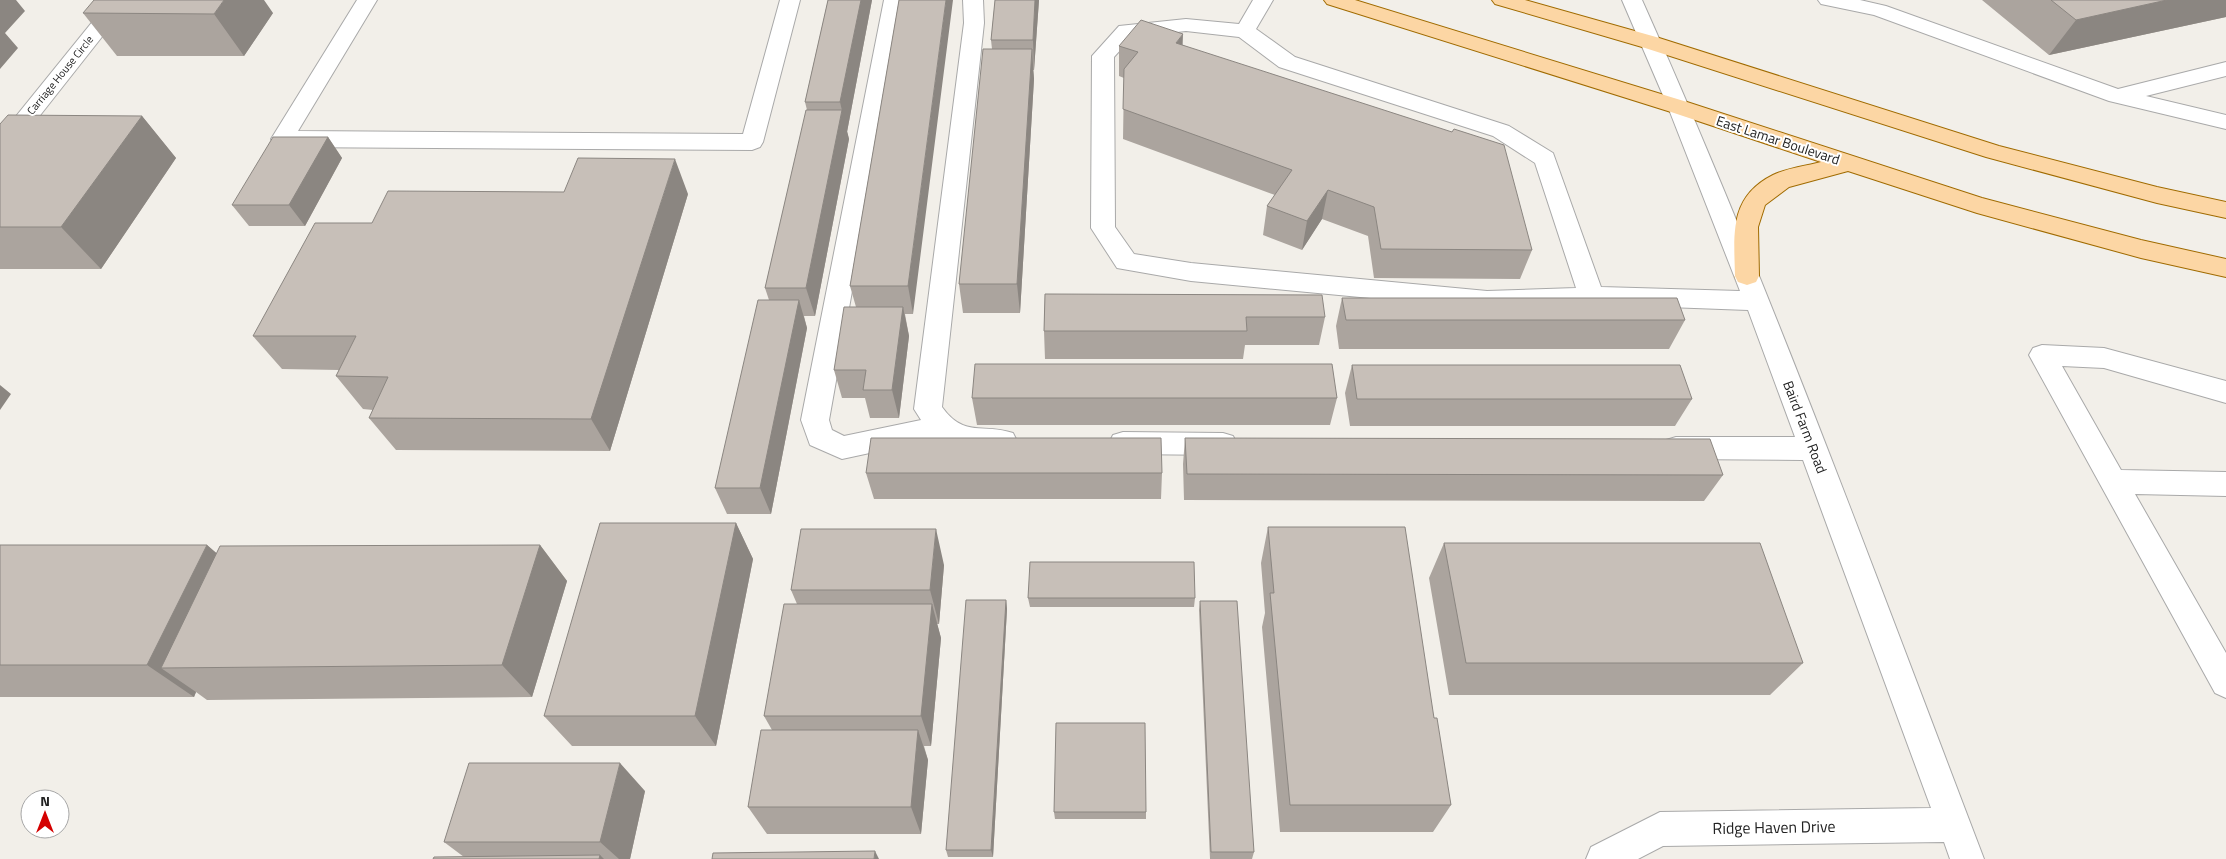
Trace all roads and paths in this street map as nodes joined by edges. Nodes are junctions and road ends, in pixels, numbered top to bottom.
1 (121, 0) edge
2 (367, 0) edge
3 (790, 0) edge
4 (894, 0) edge
5 (973, 0) edge
6 (1263, 0) edge
7 (1334, 0) edge
8 (1502, 0) edge
9 (1632, 0) edge
10 (1828, 0) edge
11 (1244, 31) junction
12 (1649, 42) junction
13 (2226, 69) edge
14 (2117, 96) junction
15 (1680, 107) junction
16 (2226, 122) edge
17 (0, 151) edge
18 (1847, 163) junction
19 (2226, 210) edge
20 (2226, 268) edge
21 (1747, 276) junction
22 (1592, 296) junction
23 (1757, 301) junction
24 (2226, 392) edge
25 (941, 427) junction
26 (1031, 442) edge
27 (1100, 443) edge
28 (1249, 444) edge
29 (1657, 448) edge
30 (1813, 449) junction
31 (2115, 482) junction
32 (2226, 484) edge
33 (2226, 683) edge
34 (1954, 825) junction
35 (1603, 859) edge
36 (1967, 859) edge

1 - 17 street, Carriage House Circle
2 - 3 street
4 - 25 street
5 - 25 street
6 - 11 street
7 - 15 main road, East Lamar Boulevard
8 - 12 main road
9 - 12 street, Baird Farm Road
10 - 14 street
11 - 22 street
11 - 22 street
12 - 15 street, Baird Farm Road
12 - 19 main road
13 - 14 street
14 - 16 street
15 - 18 main road, East Lamar Boulevard
15 - 21 street, Baird Farm Road
18 - 20 main road, East Lamar Boulevard
18 - 21 main road
21 - 23 street, Baird Farm Road
22 - 23 street
23 - 30 street, Baird Farm Road
24 - 31 street
25 - 26 street
27 - 28 street
29 - 30 street
30 - 34 street, Baird Farm Road
31 - 32 street
31 - 33 street
34 - 35 street, Ridge Haven Drive
34 - 36 street, Baird Farm Road

